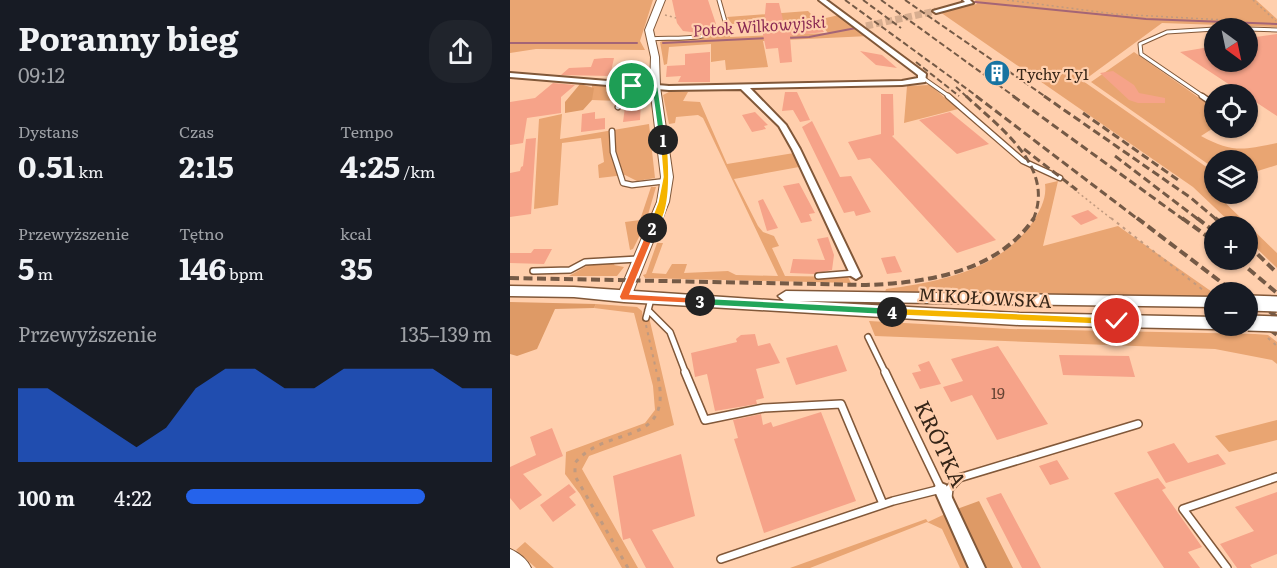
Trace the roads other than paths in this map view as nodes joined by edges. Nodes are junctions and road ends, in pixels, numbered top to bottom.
1 (719, 0) edge
2 (822, 0) edge
3 (966, 0) edge
4 (658, 2) edge
5 (936, 11) tunnel mouth
6 (1204, 29) edge
7 (1258, 29) edge
8 (1277, 30) edge
9 (651, 39) junction
10 (510, 75) edge
11 (923, 78) junction
12 (632, 86) junction
13 (655, 87) junction
14 (744, 87) junction
15 (1204, 97) edge
16 (618, 107) dead end
17 (612, 131) dead end
18 (1060, 178) road end
19 (666, 181) junction
20 (640, 259) junction
21 (533, 271) dead end
22 (856, 274) joint
23 (819, 276) dead end
24 (510, 291) edge
25 (626, 294) junction
26 (1204, 299) edge
27 (1258, 303) edge
28 (650, 304) junction
29 (1277, 304) edge
30 (646, 318) road end
31 (1204, 323) edge
32 (1258, 323) edge
33 (1277, 324) edge
34 (868, 337) dead end
35 (1138, 424) dead end
36 (1277, 477) edge
37 (944, 496) junction
38 (883, 504) junction
39 (510, 558) edge
40 (721, 559) dead end
41 (521, 568) edge
42 (977, 568) edge
43 (1227, 568) edge

1 - 9 lane
2 - 11 street
3 - 5 street
4 - 9 street
6 - 15 lane
7 - 8 lane
9 - 13 street
10 - 12 street
11 - 14 street
11 - 18 lane
12 - 13 street
12 - 16 lane
13 - 14 street
13 - 19 street
14 - 22 street
17 - 19 lane
19 - 20 street
20 - 21 lane
20 - 25 street
22 - 23 lane
24 - 25 main road, MIKOŁOWSKA
25 - 26 main road, MIKOŁOWSKA
25 - 28 main road, MIKOŁOWSKA
27 - 29 main road, bridge
28 - 30 lane
28 - 31 main road, MIKOŁOWSKA
28 - 38 lane
32 - 33 main road, bridge
34 - 37 lane, KRÓTKA
35 - 37 lane
36 - 43 lane
37 - 38 lane
37 - 42 street, KRÓTKA
38 - 40 lane
39 - 41 street

